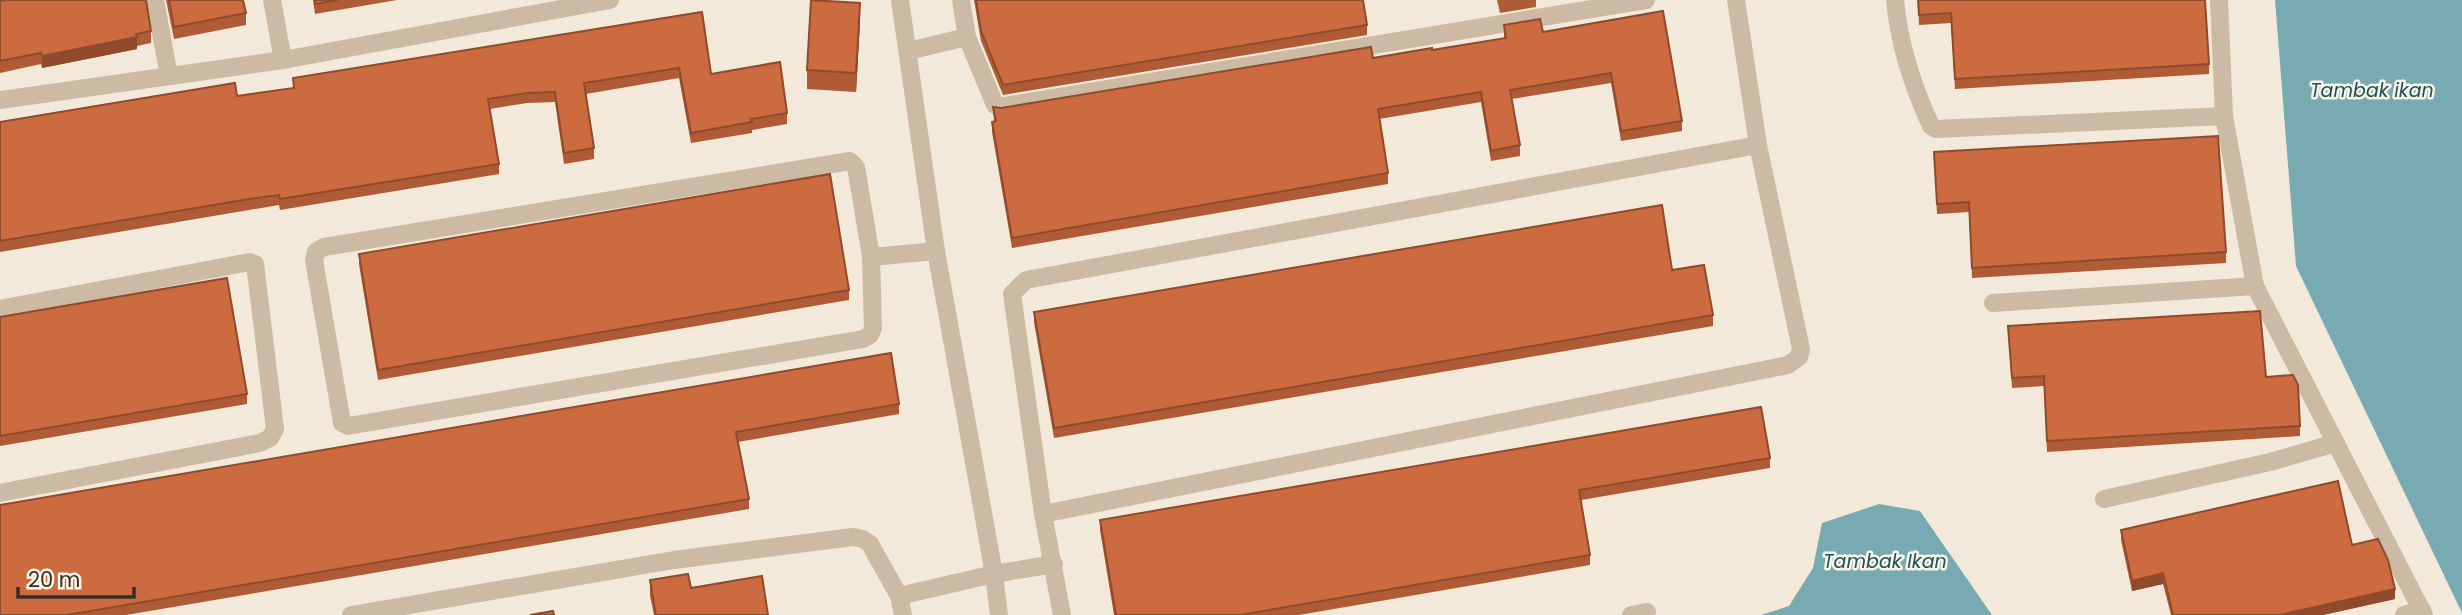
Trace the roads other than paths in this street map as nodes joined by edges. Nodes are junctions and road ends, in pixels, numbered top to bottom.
1 (155, 0) edge
2 (272, 0) edge
3 (610, 0) edge
4 (900, 0) edge
5 (961, 0) edge
6 (1646, 0) edge
7 (1736, 0) edge
8 (1895, 0) edge
9 (2219, 0) edge
10 (967, 37) junction
11 (908, 51) junction
12 (284, 60) junction
13 (169, 76) junction
14 (0, 100) edge
15 (2224, 116) junction
16 (1758, 145) junction
17 (936, 251) junction
18 (871, 257) junction
19 (2255, 286) junction
20 (1993, 303) dead end
21 (0, 309) edge
22 (2336, 443) junction
23 (0, 494) edge
24 (2104, 499) dead end
25 (1043, 514) junction
26 (1054, 564) junction
27 (994, 575) junction
28 (900, 596) junction
29 (2423, 612) edge
30 (351, 615) edge
31 (903, 615) edge
32 (999, 615) edge
33 (1062, 615) edge
34 (2404, 615) edge

1 - 13 street
2 - 12 street
3 - 12 street
4 - 11 street
5 - 10 street
6 - 10 street
7 - 16 street
8 - 15 street
9 - 15 street
10 - 11 street
11 - 17 street
12 - 13 street
13 - 14 street
15 - 19 street
16 - 25 street
16 - 25 street
17 - 18 street
17 - 27 street
18 - 18 street
19 - 20 street
19 - 22 street
21 - 23 street
22 - 24 street
22 - 29 street
25 - 26 street
26 - 27 street
26 - 33 street
27 - 28 street
27 - 32 street
28 - 30 street
28 - 31 street
29 - 34 street

